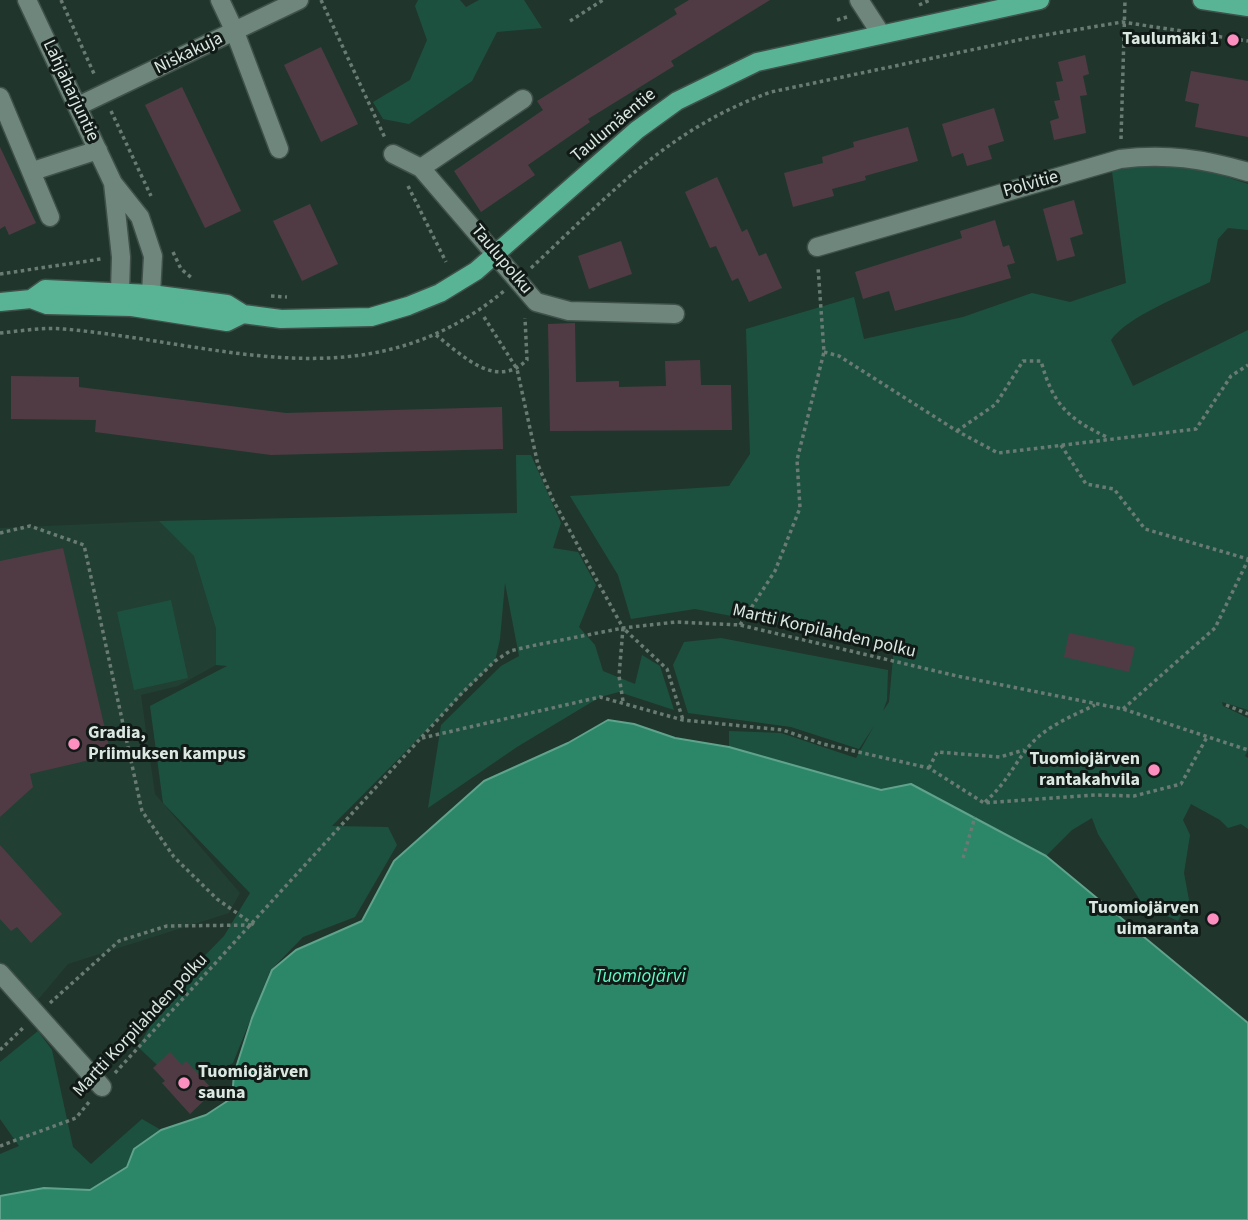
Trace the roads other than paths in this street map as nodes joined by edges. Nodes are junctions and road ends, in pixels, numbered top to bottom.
1 (27, 0) edge
2 (220, 0) edge
3 (299, 0) edge
4 (859, 0) edge
5 (1040, 0) edge
6 (1202, 0) edge
7 (1248, 7) edge
8 (235, 32) junction
9 (881, 34) junction
10 (0, 97) edge
11 (523, 99) dead end
12 (78, 106) junction
13 (279, 149) dead end
14 (98, 150) junction
15 (393, 154) road end
16 (421, 168) junction
17 (33, 171) junction
18 (1248, 172) edge
19 (113, 183) junction
20 (50, 217) dead end
21 (817, 247) road end
22 (496, 255) junction
23 (120, 292) junction
24 (151, 294) junction
25 (31, 299) junction
26 (0, 302) edge
27 (132, 307) junction
28 (243, 314) junction
29 (675, 314) dead end
30 (0, 973) edge
31 (102, 1087) road end

1 - 12 street, Lahjaharjuntie
2 - 8 street
3 - 8 street, Niskakuja
4 - 9 street
5 - 9 main road, Taulumäentie
6 - 7 main road
8 - 12 street, Niskakuja
8 - 13 street
9 - 22 main road, Taulumäentie
10 - 17 street
11 - 16 street
12 - 14 street, Lahjaharjuntie
14 - 17 street
14 - 19 street, Lahjaharjuntie
15 - 16 street, Taulupolku
16 - 22 street, Taulupolku
17 - 20 street
18 - 21 street, Polvitie
19 - 23 street, Lahjaharjuntie
19 - 24 street, Lahjaharjuntie
22 - 28 main road, Taulumäentie
22 - 29 street, Taulupolku
23 - 24 main road, Taulumäentie
23 - 25 main road, Taulumäentie
23 - 27 street
24 - 27 street
24 - 28 main road, Taulumäentie
25 - 26 main road, Taulumäentie
25 - 27 main road, Taulumäentie
27 - 28 main road, Taulumäentie
30 - 31 street

